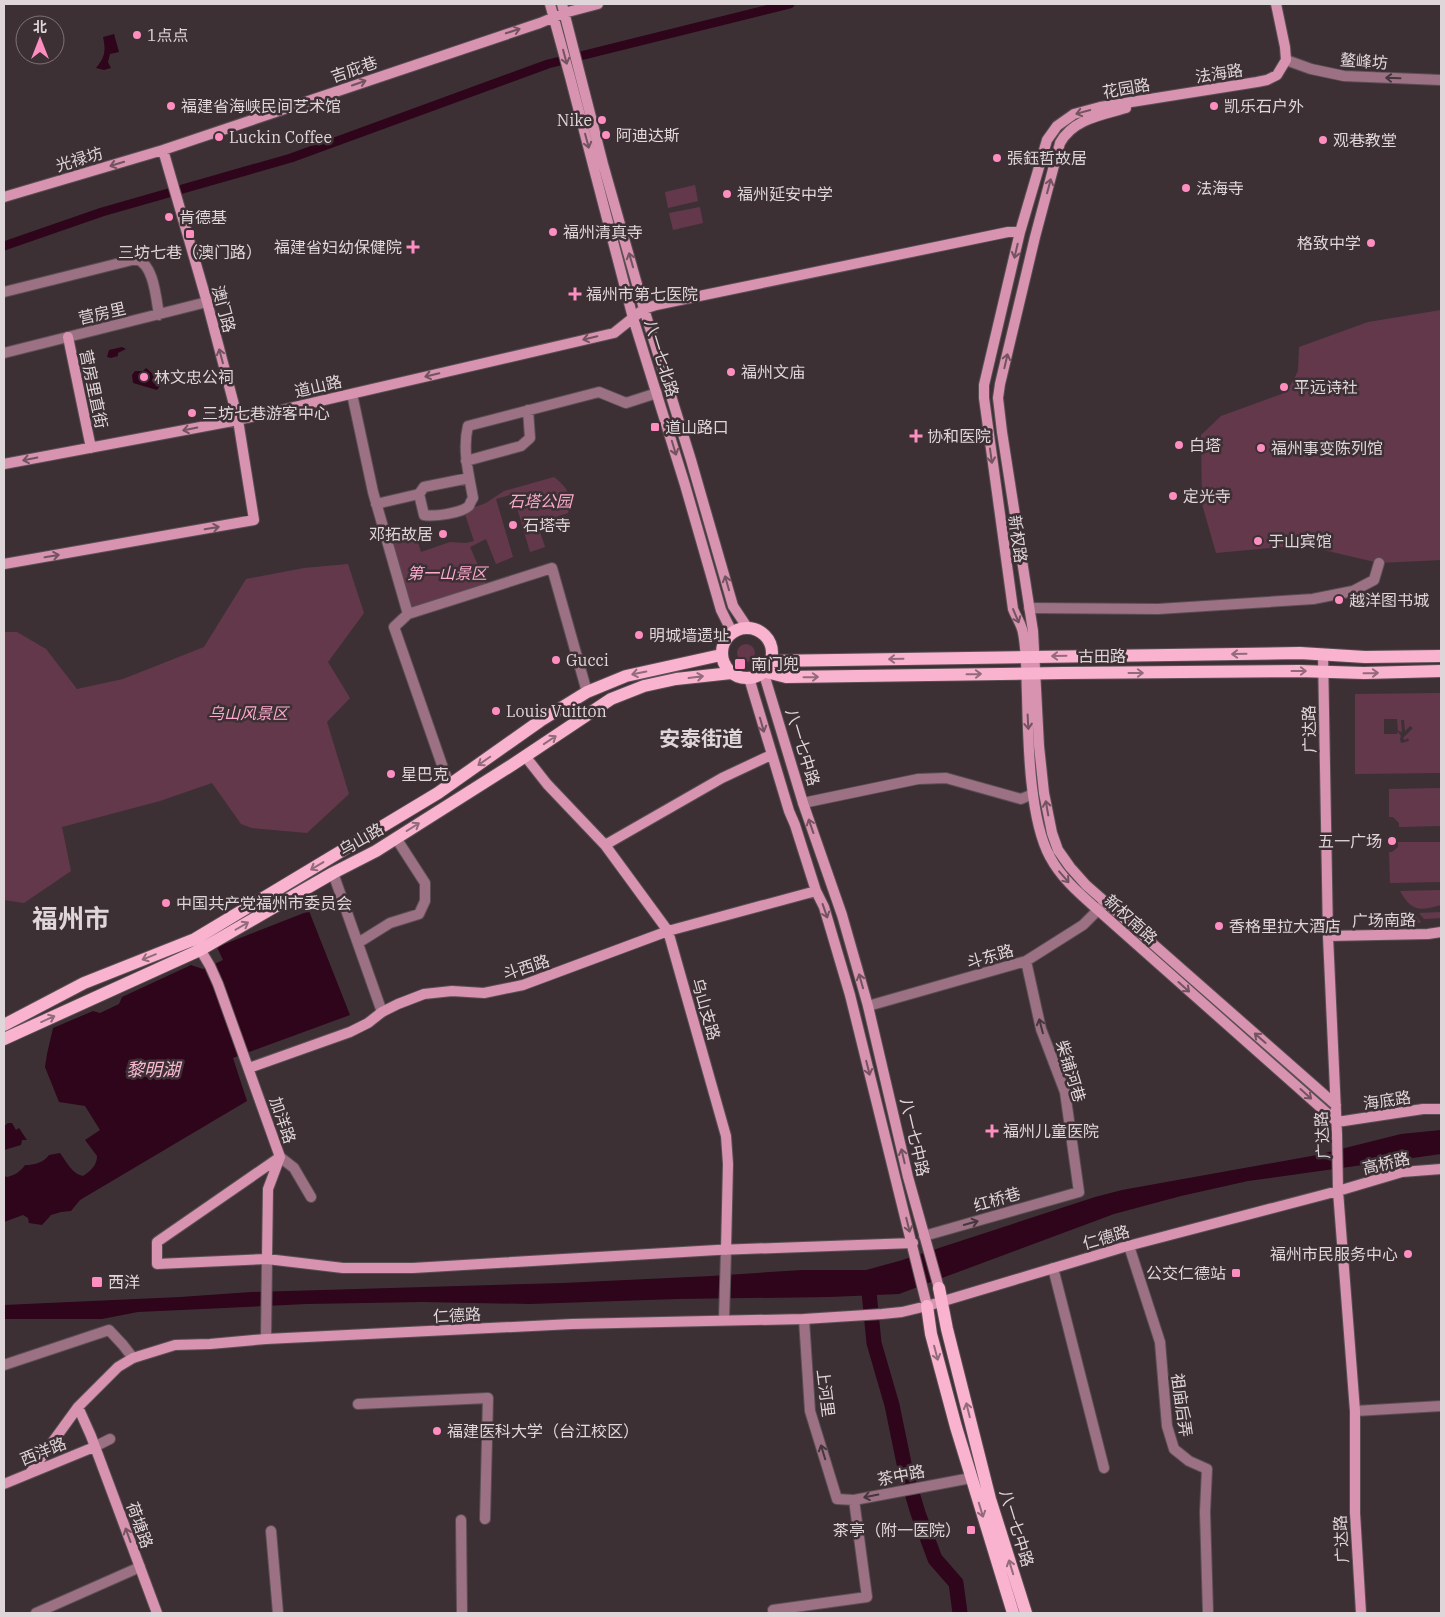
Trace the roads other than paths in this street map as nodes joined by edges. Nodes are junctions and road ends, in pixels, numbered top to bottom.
1 (550, 4) edge
2 (598, 4) edge
3 (1276, 4) edge
4 (563, 8) edge
5 (554, 17) junction
6 (564, 35) junction
7 (1286, 60) junction
8 (575, 75) junction
9 (1441, 80) edge
10 (1165, 96) junction
11 (164, 150) junction
12 (4, 197) edge
13 (1020, 232) junction
14 (4, 292) edge
15 (207, 302) junction
16 (644, 309) junction
17 (159, 315) junction
18 (633, 318) junction
19 (68, 337) junction
20 (4, 353) edge
21 (657, 393) junction
22 (352, 394) junction
23 (984, 407) joint
24 (999, 409) joint
25 (528, 410) junction
26 (238, 420) junction
27 (91, 448) junction
28 (466, 461) junction
29 (4, 464) edge
30 (469, 478) junction
31 (419, 494) junction
32 (376, 504) junction
33 (1379, 563) dead end
34 (4, 564) edge
35 (1029, 608) junction
36 (408, 614) junction
37 (747, 627) junction
38 (732, 632) junction
39 (1322, 654) junction
40 (721, 655) junction
41 (1030, 656) junction
42 (1441, 656) edge
43 (767, 666) junction
44 (1441, 671) edge
45 (1323, 672) junction
46 (731, 673) junction
47 (1031, 673) junction
48 (749, 678) junction
49 (588, 692) junction
50 (771, 755) junction
51 (525, 756) junction
52 (449, 785) junction
53 (1033, 794) junction
54 (803, 803) junction
55 (396, 838) junction
56 (604, 845) junction
57 (333, 873) junction
58 (816, 891) junction
59 (1102, 907) junction
60 (668, 931) junction
61 (1441, 932) edge
62 (1328, 936) junction
63 (358, 943) junction
64 (197, 944) junction
65 (1026, 961) junction
66 (868, 1006) junction
67 (382, 1012) junction
68 (4, 1025) edge
69 (4, 1039) edge
70 (249, 1068) junction
71 (1336, 1105) junction
72 (1441, 1109) edge
73 (1337, 1122) junction
74 (280, 1157) junction
75 (1441, 1169) edge
76 (1338, 1191) junction
77 (1078, 1192) joint
78 (312, 1197) dead end
79 (924, 1236) junction
80 (912, 1243) junction
81 (1129, 1246) junction
82 (726, 1250) junction
83 (267, 1259) junction
84 (1053, 1268) junction
85 (941, 1294) junction
86 (926, 1302) junction
87 (804, 1319) junction
88 (724, 1320) junction
89 (266, 1339) junction
90 (133, 1358) junction
91 (4, 1365) edge
92 (358, 1404) dead end
93 (1441, 1406) edge
94 (78, 1407) junction
95 (1355, 1411) junction
96 (110, 1439) dead end
97 (94, 1447) junction
98 (1104, 1468) dead end
99 (30, 1473) junction
100 (971, 1478) junction
101 (4, 1484) edge
102 (837, 1499) joint
103 (854, 1500) junction
104 (485, 1519) dead end
105 (461, 1520) dead end
106 (271, 1531) dead end
107 (140, 1567) junction
108 (36, 1613) edge
109 (157, 1613) edge
110 (278, 1613) edge
111 (462, 1613) edge
112 (774, 1613) edge
113 (1013, 1613) edge
114 (1026, 1613) edge
115 (1208, 1613) edge
116 (1361, 1613) edge

1 - 5 street, 八一七北路
2 - 4 street, 吉庇巷
3 - 7 street
4 - 5 street, 吉庇巷
4 - 6 street, 八一七北路
5 - 6 street, 八一七北路
11 -> 5 street, 吉庇巷
6 - 8 street, 八一七北路
9 -> 7 street, 鳌峰坊
7 - 10 street, 法海路
16 -> 8 street
8 -> 18 street, 八一七北路
10 -> 13 street, 花园路
24 -> 10 street, 花园路
11 -> 12 street, 光禄坊
11 - 15 street, 澳门路
13 - 16 street
13 -> 23 street, 花园路
14 - 17 street
15 - 17 street, 营房里
26 -> 15 street, 澳门路
16 - 18 street, 道山路
37 -> 16 street
17 - 19 street, 营房里
18 - 21 street, 八一七北路
18 -> 22 street, 道山路
19 - 20 street, 营房里
19 - 27 street, 营房里直街
21 - 25 street
21 -> 38 street, 八一七北路
22 - 26 street, 道山路
22 - 32 street
23 -> 41 street, 新权路
24 - 35 street, 新权路
25 - 28 street
25 - 28 street
26 -> 27 street, 道山路
34 -> 26 street, 澳门路
27 -> 29 street, 道山路
28 - 30 street
30 - 31 street
30 - 31 street
31 - 32 street
32 - 36 street
33 - 35 street
35 - 41 street, 新权路
36 - 49 street
36 - 52 street
37 - 38 main road
37 - 43 main road
38 - 40 main road
39 -> 41 main road, 古田路
39 - 42 main road, 古田路
39 - 45 street, 广达路
40 - 46 main road
40 -> 49 main road, 乌山路
41 -> 43 main road, 古田路
41 - 47 street, 新权路
43 -> 47 main road, 古田路
43 - 48 main road
43 - 54 street, 八一七中路
45 -> 44 main road, 古田路
47 -> 45 main road, 古田路
45 - 62 street, 广达路
46 - 48 main road
51 -> 46 main road, 乌山路
47 -> 53 street, 新权南路
59 -> 47 street, 新权南路
48 -> 50 street, 八一七中路
49 -> 52 main road, 乌山路
50 - 56 street
50 - 58 street, 八一七中路
55 -> 51 main road, 乌山路
51 - 56 street, 乌山支路
52 -> 64 main road, 乌山路
53 - 54 street
53 -> 59 street, 新权南路
66 -> 54 street, 八一七中路
55 - 57 main road, 乌山路
55 - 63 street
56 - 60 street, 乌山支路
57 - 63 street
64 -> 57 main road, 乌山路
58 - 60 street, 斗西路
58 -> 80 street, 八一七中路
59 - 65 street, 斗东路
71 -> 59 street, 新权南路
59 -> 73 street, 新权南路
60 - 67 street, 斗西路
60 - 82 street, 乌山支路
61 - 62 street, 广场南路
62 - 71 street, 广达路
63 - 67 street
64 -> 68 main road, 乌山路
69 -> 64 main road, 乌山路
64 - 70 street, 加洋路
65 - 66 street, 斗东路
77 -> 65 street, 柴铺河巷
79 -> 66 street, 八一七中路
67 - 70 street, 斗西路
70 - 74 street, 加洋路
71 - 73 street, 广达路
72 - 73 street, 海底路
73 - 76 street, 广达路
74 - 78 street
74 - 83 street, 加洋路
74 - 83 street
75 - 76 street, 高桥路
76 - 81 street, 仁德路
76 - 95 street, 广达路
79 -> 77 street, 红桥巷
79 - 85 street, 八一七中路
80 - 82 street
80 - 86 street, 八一七中路
81 - 84 street, 仁德路
81 - 115 street, 祖庙后弄
82 - 83 street
82 - 88 street, 乌山支路
83 - 89 street, 加洋路
84 - 85 street, 仁德路
84 - 98 street
85 - 86 street, 仁德路
114 -> 85 main road, 八一七中路
86 - 87 street, 仁德路
86 -> 100 main road, 八一七中路
87 - 88 street, 仁德路
102 -> 87 street, 上河里
88 - 89 street, 仁德路
89 - 90 street, 仁德路
90 - 91 street
90 - 94 street, 仁德路
92 - 104 street
93 - 95 street
94 - 97 street, 荷塘路
94 - 99 street, 仁德路
95 - 116 street, 广达路
96 - 97 street
97 - 99 street, 西洋路
107 -> 97 street, 荷塘路
99 - 101 street, 西洋路
100 -> 103 street, 茶中路
100 -> 113 main road, 八一七中路
102 - 103 street, 茶中路
103 - 112 street
105 - 111 street
106 - 110 street
107 - 108 street
107 - 109 street, 荷塘路

